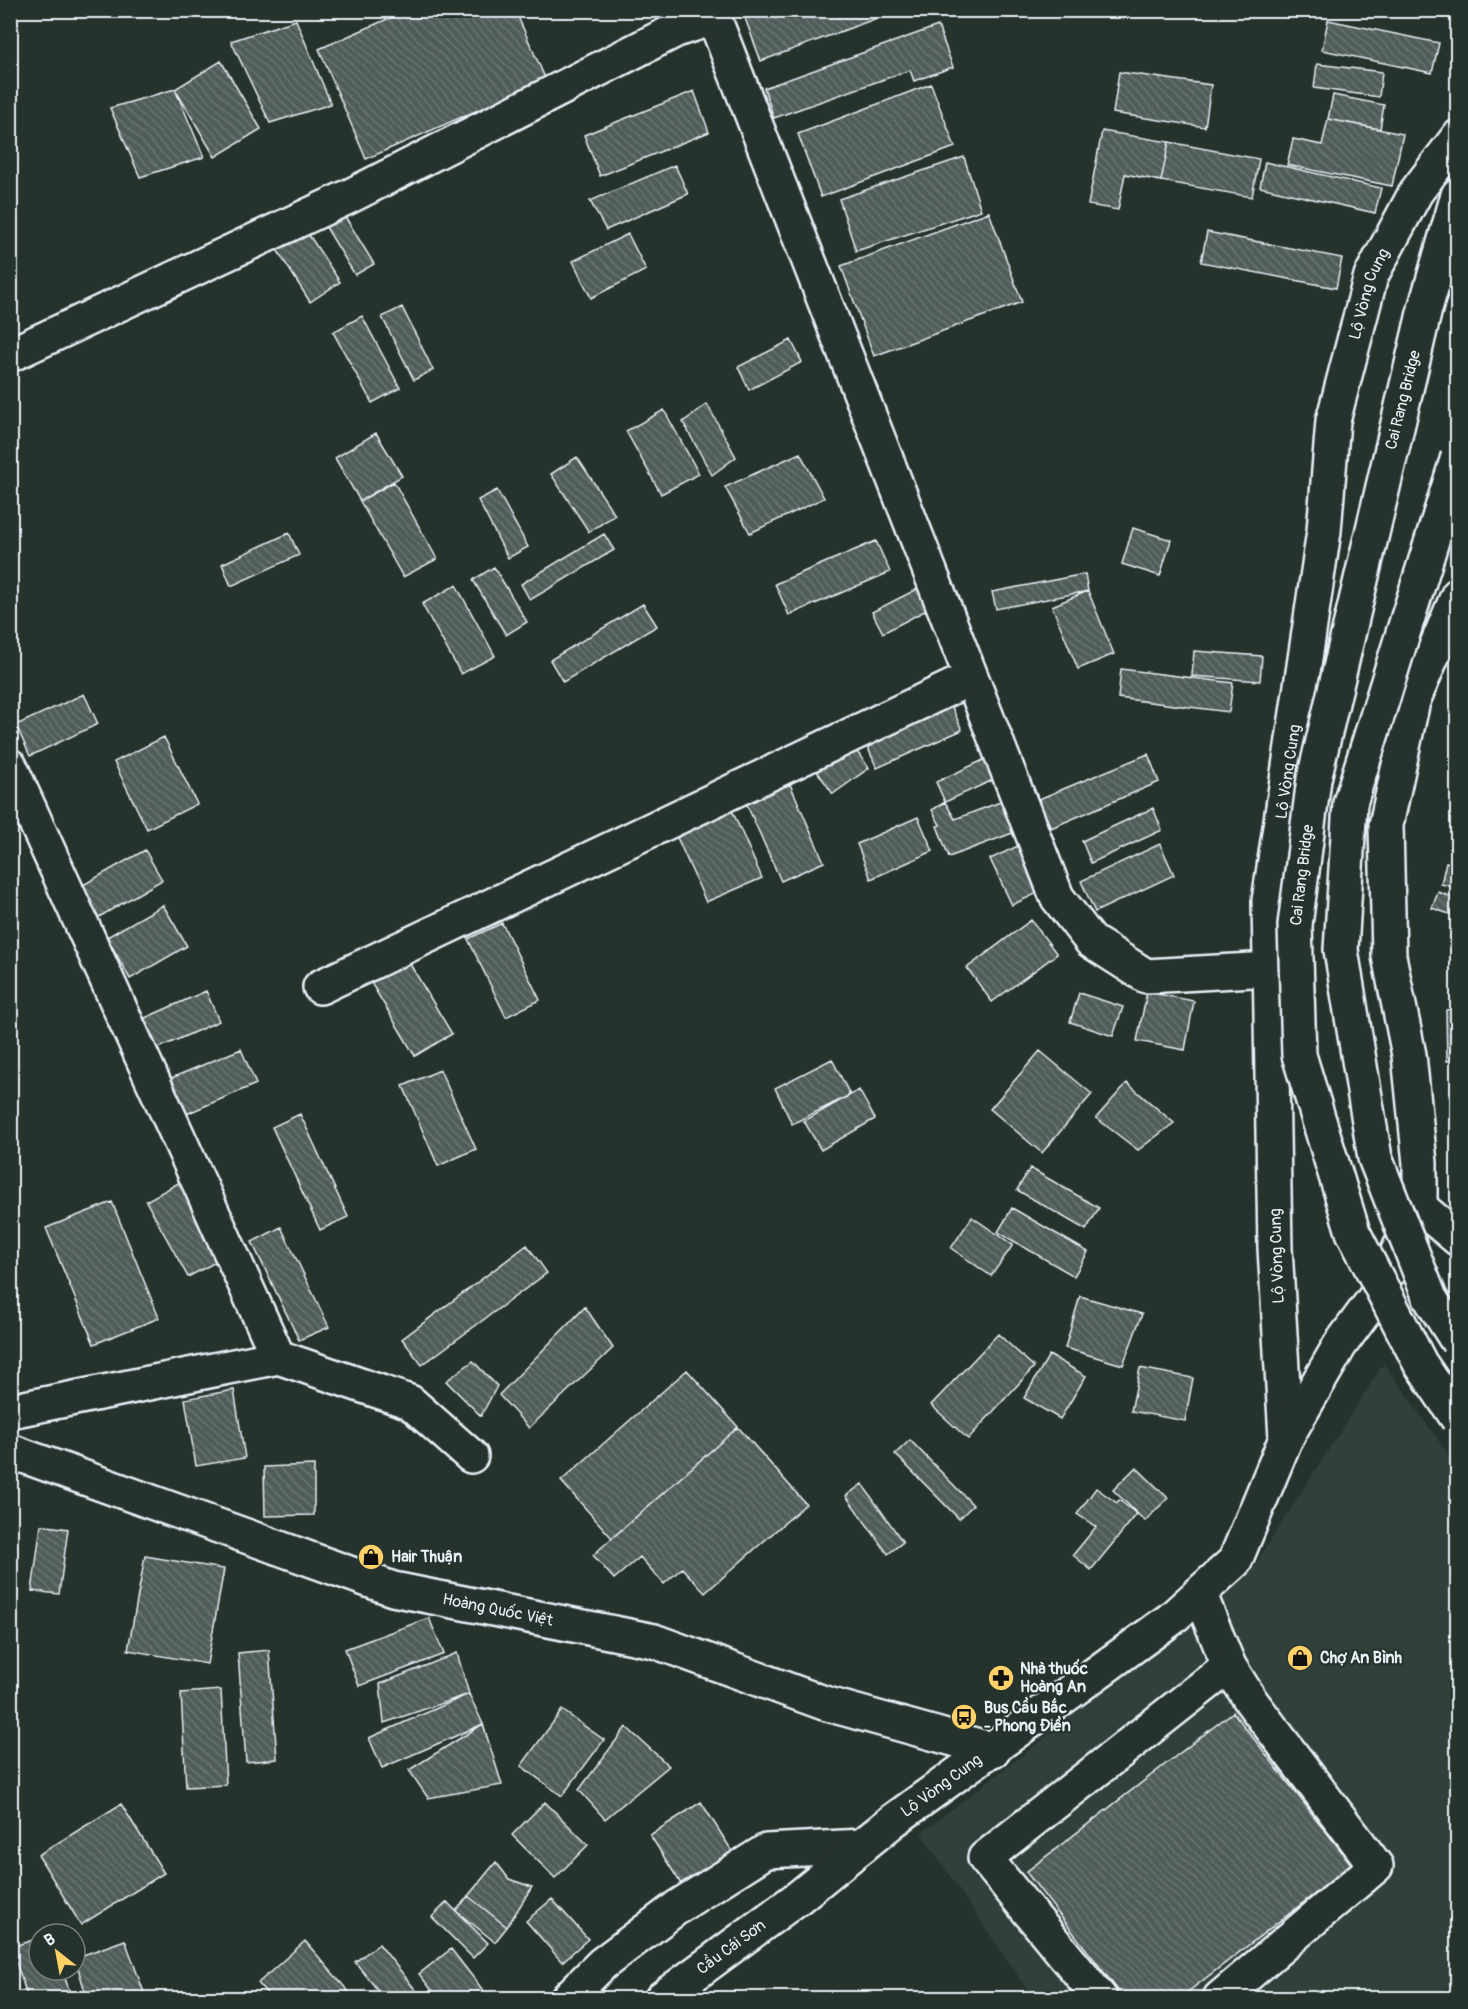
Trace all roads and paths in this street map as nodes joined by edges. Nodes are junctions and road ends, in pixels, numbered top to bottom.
1 (712, 14) edge
2 (1458, 137) edge
3 (1458, 195) edge
4 (10, 355) edge
5 (1458, 457) edge
6 (1458, 595) edge
7 (971, 678) junction
8 (10, 766) edge
9 (1270, 969) junction
10 (320, 987) dead end
11 (1420, 1208) junction
12 (1458, 1239) edge
13 (1458, 1342) edge
14 (278, 1358) junction
15 (10, 1411) edge
16 (1458, 1419) edge
17 (1286, 1438) junction
18 (10, 1451) edge
19 (471, 1456) dead end
20 (1200, 1595) junction
21 (1229, 1666) junction
22 (993, 1750) junction
23 (862, 1846) junction
24 (799, 1897) joint
25 (568, 1998) edge
26 (662, 1998) edge
27 (1100, 1998) edge
28 (1220, 1998) edge

1 - 4 main road
1 - 7 main road
2 - 9 main road, Lộ Vòng Cung
3 - 16 main road, Cai Rang Bridge, bridge
5 - 13 main road, bridge
6 - 11 main road, Lộ Vòng Cung
7 - 9 main road
7 - 10 main road
8 - 14 main road
9 - 17 main road, Lộ Vòng Cung
11 - 12 main road
11 - 17 main road, Lộ Vòng Cung
14 - 15 main road
14 - 19 main road
17 - 20 main road, Lộ Vòng Cung
18 - 22 main road, Hoàng Quốc Việt
20 - 21 main road
20 - 22 main road, Lộ Vòng Cung
21 - 27 main road
21 - 28 main road
22 - 23 main road, Lộ Vòng Cung
23 - 24 main road, Lộ Vòng Cung
23 - 25 main road
24 - 26 main road, Cầu Cái Sơn

